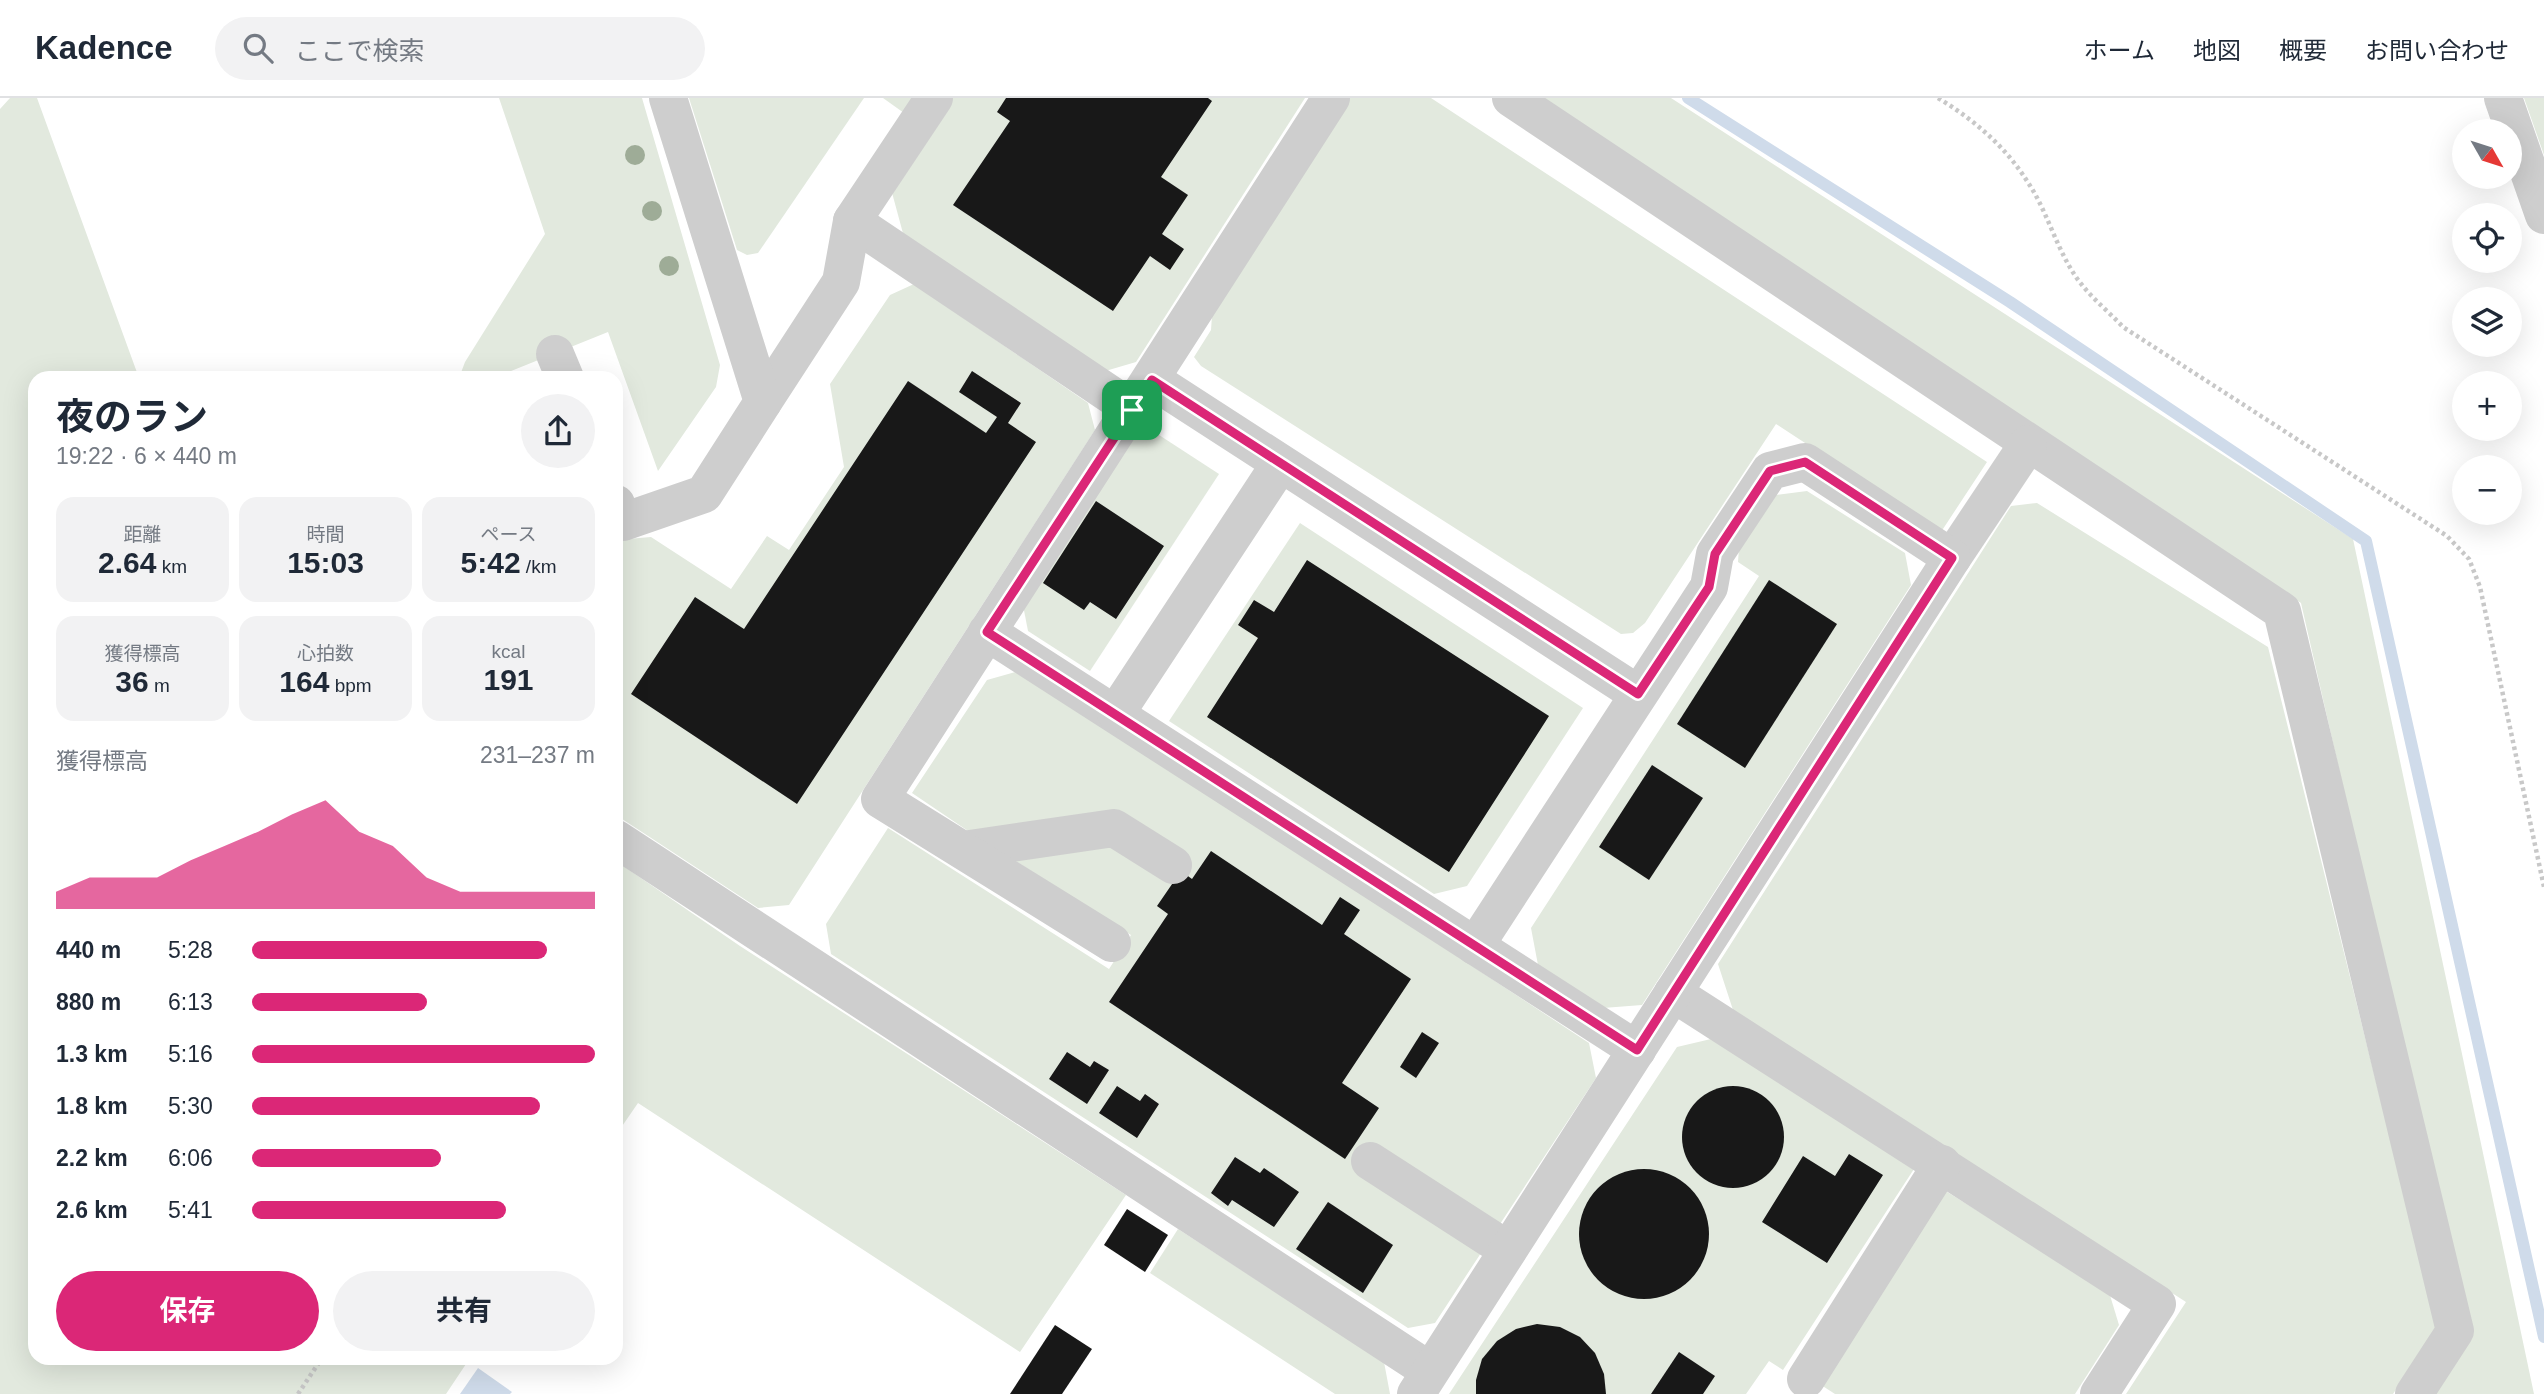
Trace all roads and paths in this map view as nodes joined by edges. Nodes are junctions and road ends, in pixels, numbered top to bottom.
1 (668, 98) edge
2 (934, 98) edge
3 (1331, 98) edge
4 (1511, 98) edge
5 (1938, 98) edge
6 (2503, 98) edge
7 (2544, 215) edge
8 (852, 221) junction
9 (1142, 395) junction
10 (763, 402) junction
11 (2028, 444) junction
12 (1280, 464) junction
13 (623, 522) edge
14 (1952, 558) junction
15 (987, 632) junction
16 (1638, 694) junction
17 (1116, 713) junction
18 (623, 844) edge
19 (963, 850) junction
20 (1173, 865) dead end
21 (2544, 887) edge
22 (1112, 943) dead end
23 (1475, 946) junction
24 (1673, 993) junction
25 (1637, 1050) junction
26 (1370, 1161) dead end
27 (1942, 1164) junction
28 (1508, 1250) junction
29 (317, 1365) edge
30 (1806, 1378) dead end
31 (1423, 1382) edge
32 (298, 1394) edge
33 (2099, 1394) edge
34 (2414, 1394) edge

1 - 10 lane
2 - 8 lane
3 - 9 lane
4 - 11 lane
5 - 21 path
6 - 7 lane
8 - 9 lane
8 - 10 lane
9 - 12 lane
9 - 15 lane
10 - 13 lane
11 - 14 lane
11 - 34 lane
12 - 16 lane
12 - 17 lane
14 - 16 lane
14 - 24 lane
15 - 17 lane
15 - 19 lane
16 - 23 lane
17 - 23 lane
18 - 31 lane
19 - 20 lane
19 - 22 lane
23 - 25 lane
24 - 25 lane
24 - 27 lane
25 - 28 lane
26 - 28 lane
27 - 30 lane
27 - 33 lane
28 - 31 lane
29 - 32 path

